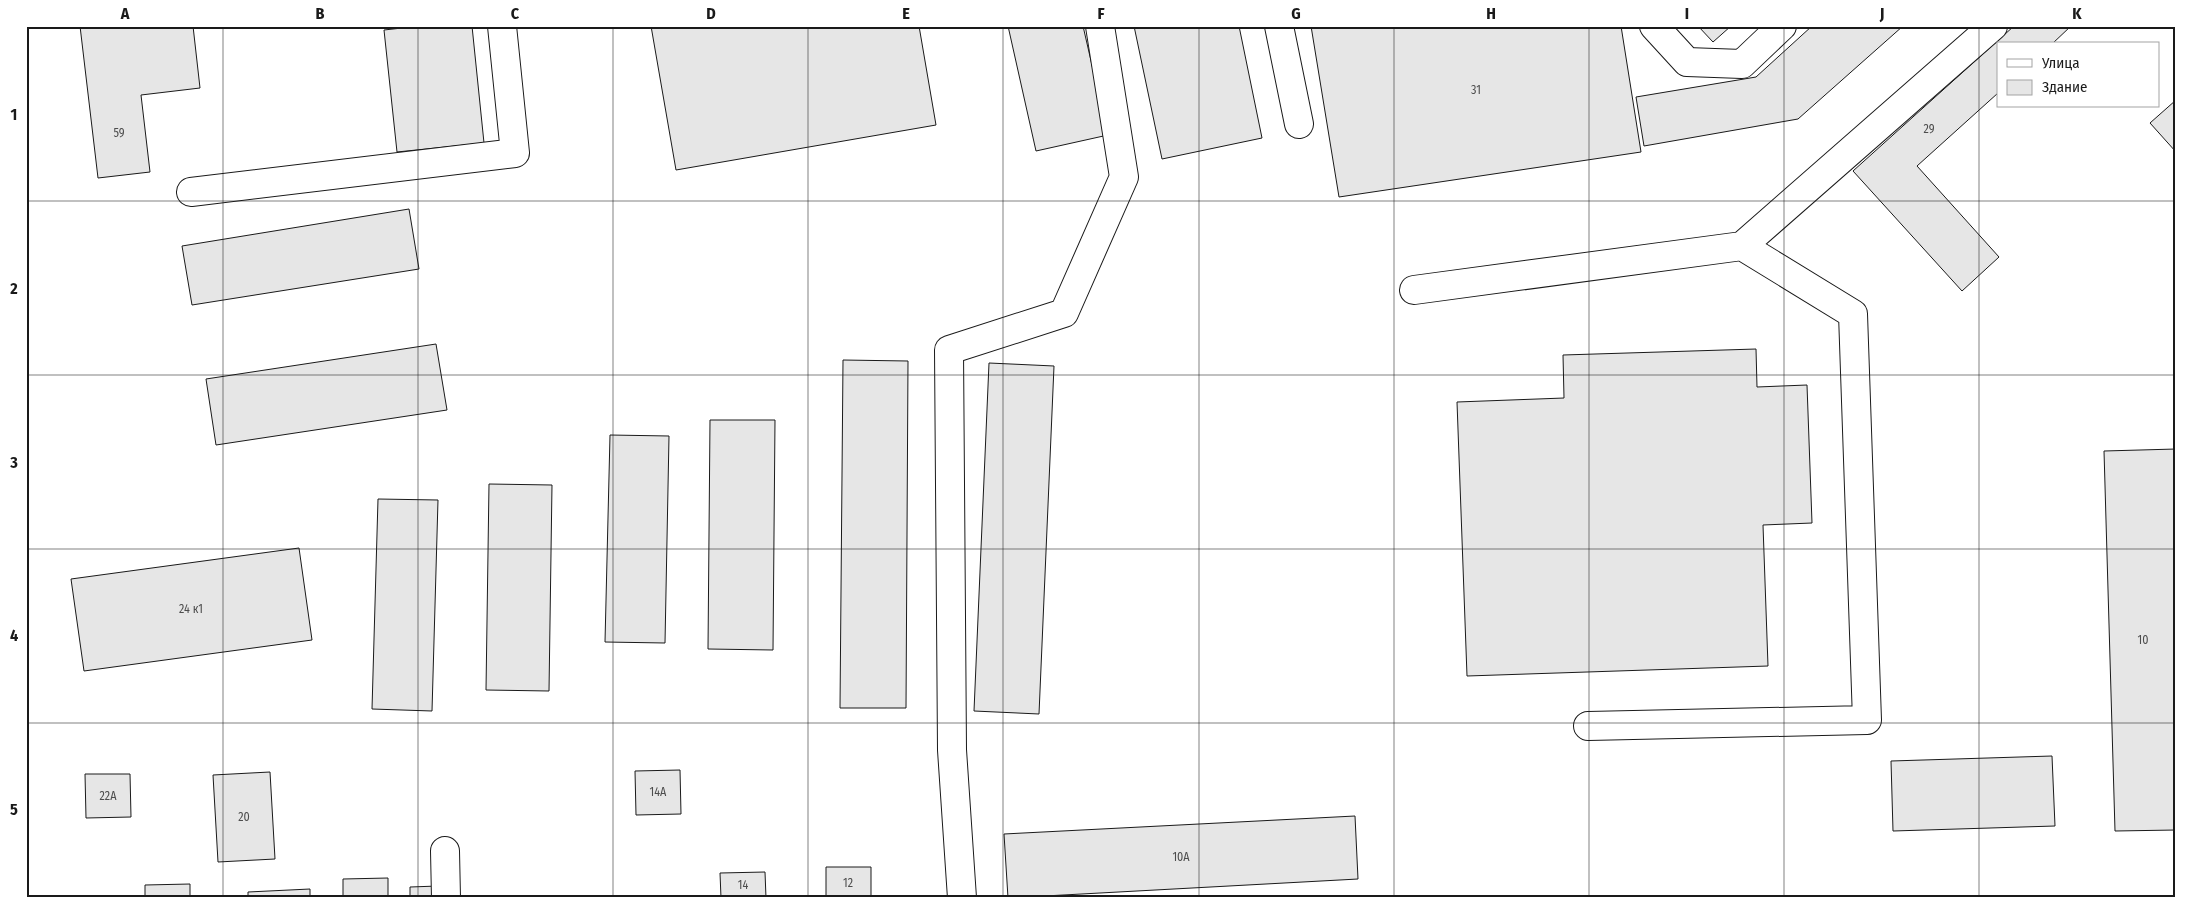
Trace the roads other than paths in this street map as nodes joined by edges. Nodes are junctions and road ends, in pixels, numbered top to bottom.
1 (502, 26) edge
2 (1100, 26) edge
3 (1279, 26) edge
4 (1654, 26) edge
5 (1782, 26) edge
6 (1993, 26) edge
7 (1298, 124) dead end
8 (191, 192) dead end
9 (1742, 246) junction
10 (1414, 290) dead end
11 (1588, 726) dead end
12 (445, 851) dead end
13 (446, 898) edge
14 (962, 898) edge

1 - 8 lane
2 - 14 lane
3 - 7 lane
4 - 5 lane
6 - 9 lane
9 - 10 lane
9 - 11 lane
12 - 13 lane

